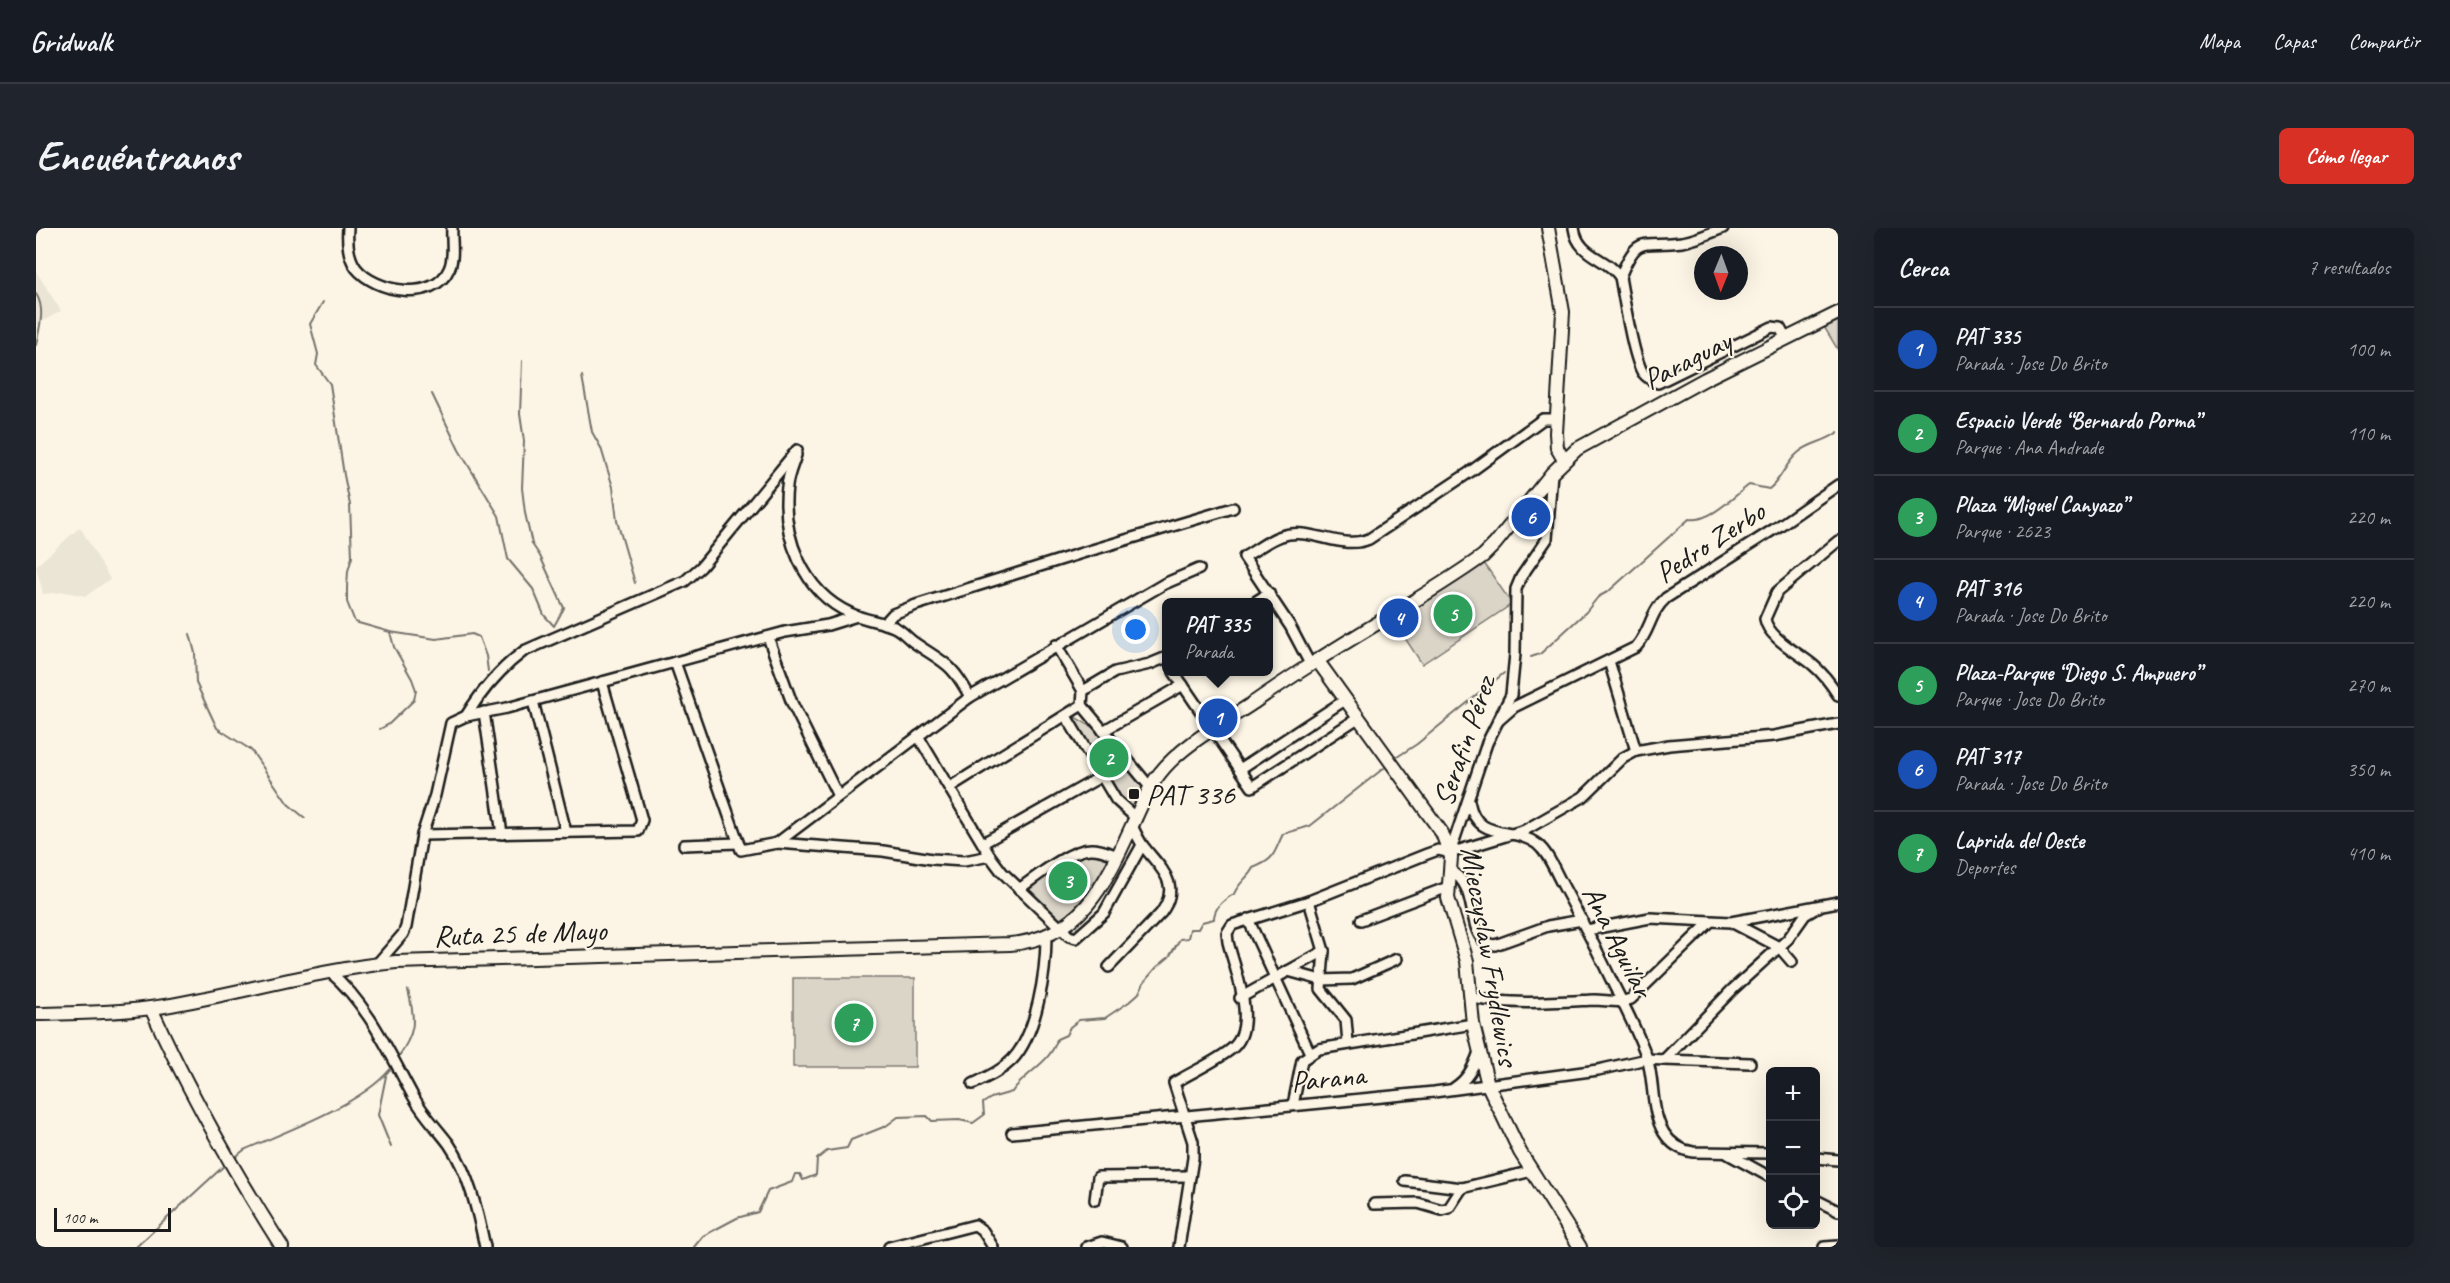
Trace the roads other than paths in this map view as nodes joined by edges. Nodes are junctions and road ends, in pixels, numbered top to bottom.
1 (348, 228) edge
2 (452, 228) edge
3 (1548, 228) edge
4 (1574, 228) edge
5 (1723, 228) edge
6 (1620, 277) junction
7 (1838, 313) edge
8 (1786, 339) junction
9 (1556, 419) junction
10 (1564, 460) junction
11 (1552, 473) junction
12 (1838, 485) edge
13 (1233, 508) dead end
14 (1838, 541) edge
15 (1199, 569) dead end
16 (1269, 593) junction
17 (1262, 598) edge
18 (1272, 598) edge
19 (1273, 599) edge
20 (857, 616) junction
21 (884, 624) junction
22 (768, 637) junction
23 (1056, 645) junction
24 (1162, 660) edge
25 (1609, 661) junction
26 (675, 662) junction
27 (1313, 662) junction
28 (1180, 676) edge
29 (602, 682) junction
30 (1083, 691) junction
31 (1838, 695) edge
32 (970, 697) junction
33 (1345, 700) junction
34 (533, 701) junction
35 (1082, 705) junction
36 (484, 712) junction
37 (466, 716) junction
38 (1066, 716) junction
39 (1358, 718) junction
40 (1498, 721) junction
41 (1838, 724) edge
42 (1212, 729) junction
43 (1103, 731) junction
44 (918, 736) junction
45 (1636, 751) junction
46 (1239, 769) junction
47 (1102, 776) junction
48 (950, 786) junction
49 (1150, 787) junction
50 (838, 796) junction
51 (1470, 801) junction
52 (1134, 822) junction
53 (566, 832) junction
54 (502, 834) junction
55 (1507, 834) junction
56 (422, 835) junction
57 (738, 843) junction
58 (777, 843) junction
59 (983, 843) junction
60 (684, 845) dead end
61 (1142, 845) junction
62 (1450, 853) junction
63 (990, 856) junction
64 (1118, 856) junction
65 (1449, 871) junction
66 (1448, 887) junction
67 (1019, 889) junction
68 (1309, 901) junction
69 (1838, 902) edge
70 (1820, 906) junction
71 (1248, 919) junction
72 (1361, 920) dead end
73 (1582, 920) junction
74 (1710, 922) junction
75 (1731, 922) junction
76 (1060, 929) junction
77 (1587, 930) junction
78 (1046, 937) junction
79 (1779, 947) junction
80 (1324, 951) junction
81 (1397, 959) dead end
82 (1792, 962) dead end
83 (377, 964) junction
84 (1108, 967) dead end
85 (1288, 971) junction
86 (330, 972) junction
87 (1275, 978) junction
88 (1321, 980) junction
89 (1241, 998) junction
90 (1472, 998) junction
91 (1622, 1003) junction
92 (151, 1008) junction
93 (36, 1014) edge
94 (1473, 1024) junction
95 (1348, 1043) junction
96 (1479, 1052) junction
97 (1310, 1053) junction
98 (1647, 1059) junction
99 (1664, 1060) junction
100 (1750, 1063) dead end
101 (973, 1084) dead end
102 (1488, 1085) junction
103 (1451, 1090) junction
104 (1293, 1105) junction
105 (1185, 1115) junction
106 (1012, 1133) dead end
107 (1726, 1153) junction
108 (1766, 1153) edge
109 (1820, 1158) edge
110 (1838, 1160) edge
111 (1532, 1171) junction
112 (1766, 1175) edge
113 (1190, 1176) junction
114 (1405, 1181) dead end
115 (1462, 1188) junction
116 (1095, 1200) dead end
117 (1820, 1202) edge
118 (1374, 1204) dead end
119 (1838, 1211) edge
120 (1838, 1246) edge
121 (282, 1247) edge
122 (484, 1247) edge
123 (889, 1247) edge
124 (993, 1247) edge
125 (1087, 1247) edge
126 (1122, 1247) edge
127 (1179, 1247) edge
128 (1580, 1247) edge
129 (1824, 1247) edge

1 - 2 street
3 - 9 main road
4 - 6 street
5 - 6 street
6 - 8 street
7 - 8 main road, Paraguay
8 - 10 main road, Paraguay
9 - 10 main road
9 - 16 street
10 - 11 main road, Paraguay
11 - 27 main road, Paraguay
11 - 40 street, Serafin Pérez
12 - 25 street, Pedro Zerbo
13 - 21 street
14 - 31 street
15 - 23 street
16 - 17 street
16 - 18 street
19 - 27 street
20 - 21 street
20 - 22 street
20 - 37 street
21 - 32 street
22 - 26 street
22 - 50 street
23 - 30 street
23 - 32 street
24 - 30 street
25 - 40 street, Pedro Zerbo
25 - 45 street
26 - 29 street
26 - 57 street
27 - 33 main road, Mieczyslaw Frydlewics
27 - 42 main road, Ruta 25 de Mayo
28 - 42 street
28 - 43 street
29 - 34 street
29 - 53 street
30 - 35 street
32 - 44 street
33 - 39 main road, Mieczyslaw Frydlewics
33 - 46 street
34 - 36 street
34 - 53 street
35 - 38 street
35 - 43 street
36 - 37 street
36 - 54 street
37 - 56 street
38 - 47 street
38 - 48 street
39 - 46 street
39 - 62 main road, Mieczyslaw Frydlewics
40 - 51 street, Serafin Pérez
41 - 45 street
42 - 46 street
42 - 49 main road, Ruta 25 de Mayo
43 - 49 street
44 - 48 street
44 - 50 street
45 - 55 street
47 - 52 street
47 - 59 street
48 - 59 street
49 - 52 main road, Ruta 25 de Mayo
50 - 58 street
51 - 55 street, Ana Aguilar
51 - 62 street, Serafin Pérez
52 - 61 street
52 - 64 main road, Ruta 25 de Mayo
53 - 54 street
54 - 56 street
55 - 62 street
55 - 73 street, Ana Aguilar
56 - 83 street
57 - 58 street
57 - 60 street
58 - 63 street
59 - 63 street
61 - 76 street
61 - 84 street
62 - 65 main road, Mieczyslaw Frydlewics
62 - 68 street
63 - 67 street
64 - 67 street
64 - 76 main road, Ruta 25 de Mayo
65 - 66 main road, Mieczyslaw Frydlewics
65 - 73 street
66 - 72 street
66 - 90 main road, Mieczyslaw Frydlewics
67 - 76 street
68 - 71 street
68 - 80 street
69 - 70 street
70 - 75 street
70 - 79 street
71 - 87 street
71 - 89 street
73 - 77 street, Ana Aguilar
74 - 75 street
74 - 77 street
74 - 91 street
75 - 79 street
76 - 78 main road, Ruta 25 de Mayo
77 - 91 street, Ana Aguilar
78 - 83 main road, Ruta 25 de Mayo
78 - 101 street
79 - 82 street
79 - 99 street
80 - 85 street
80 - 88 street
81 - 88 street
83 - 86 main road, Ruta 25 de Mayo
85 - 87 street
85 - 88 street
86 - 92 main road, Ruta 25 de Mayo
86 - 122 street
87 - 89 street
87 - 97 street
88 - 95 street
89 - 105 street
90 - 91 street
90 - 94 main road, Mieczyslaw Frydlewics
91 - 98 street, Ana Aguilar
92 - 93 main road, Ruta 25 de Mayo
92 - 121 main road
94 - 95 street
94 - 96 main road, Mieczyslaw Frydlewics
95 - 97 street
96 - 102 main road, Mieczyslaw Frydlewics
96 - 103 street
97 - 104 street
98 - 99 street, Parana
98 - 102 street, Parana
98 - 107 street, Ana Aguilar
99 - 100 street, Parana
102 - 103 street, Parana
102 - 111 main road, Mieczyslaw Frydlewics
103 - 104 street, Parana
104 - 105 street, Parana
105 - 106 street, Parana
105 - 113 street
107 - 108 street
107 - 112 street
109 - 110 street
111 - 115 street
111 - 128 main road, Mieczyslaw Frydlewics
113 - 116 street
113 - 127 street
114 - 115 street
115 - 118 street
117 - 119 street
120 - 129 street
123 - 124 street
125 - 126 street

